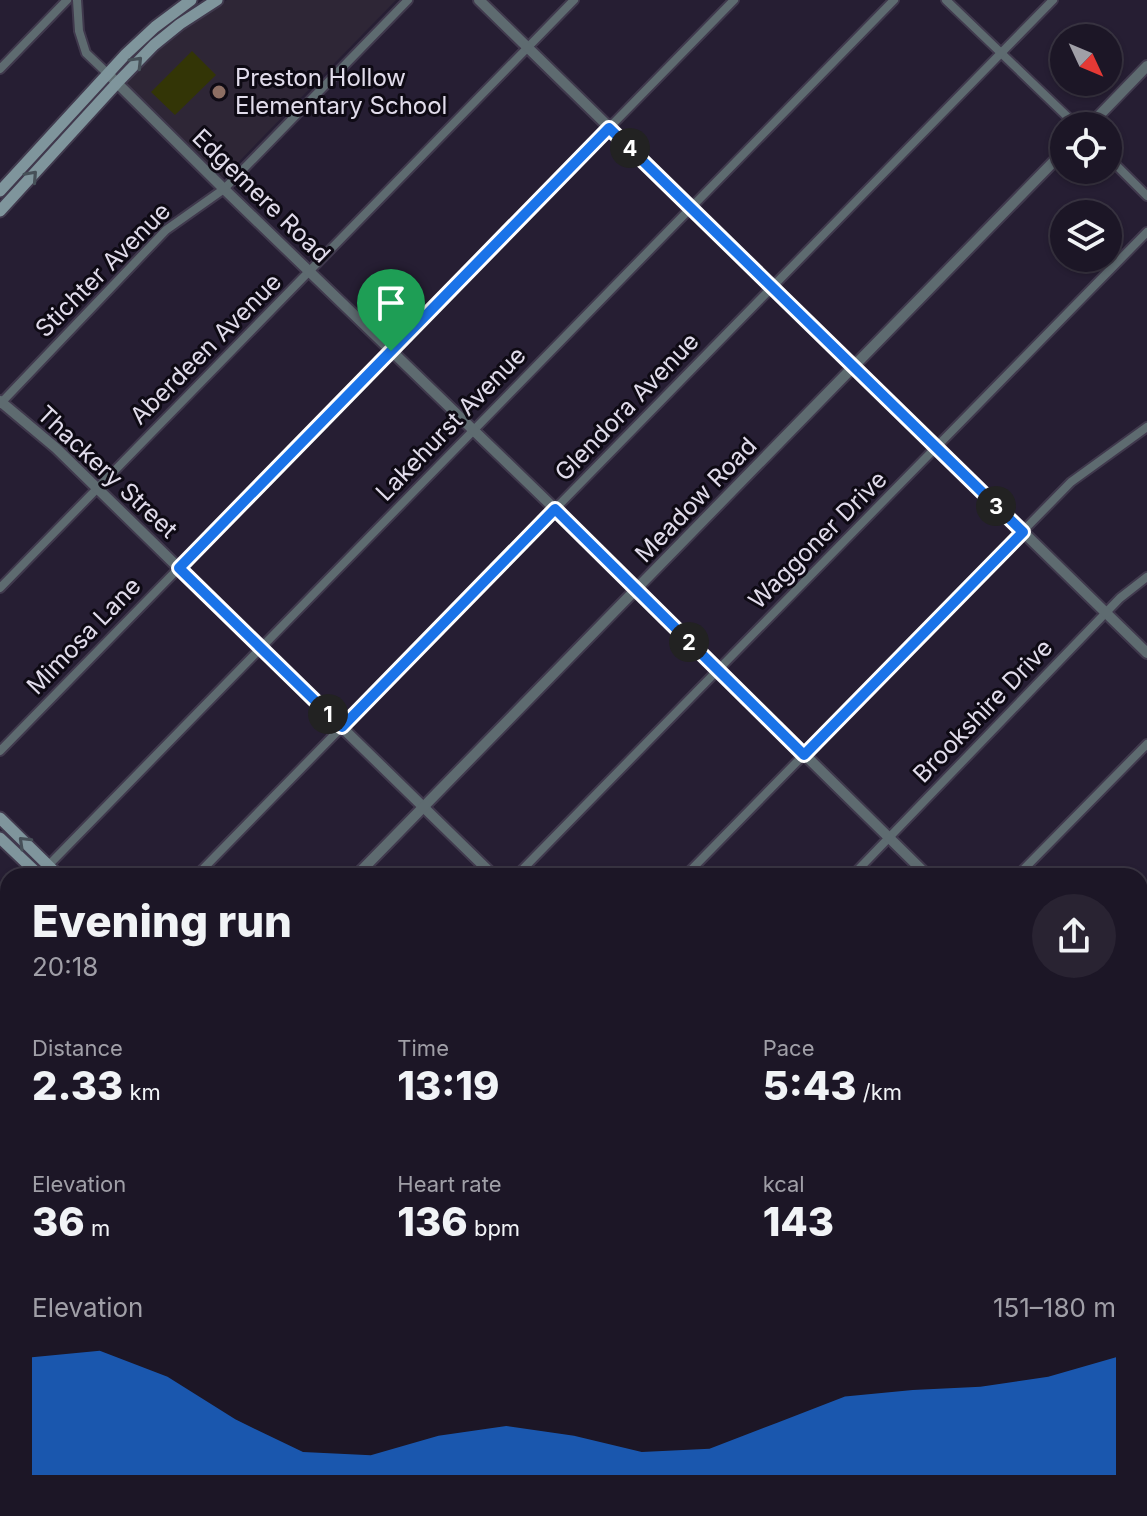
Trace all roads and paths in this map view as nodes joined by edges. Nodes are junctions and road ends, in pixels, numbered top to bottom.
1 (67, 0) edge
2 (77, 0) edge
3 (191, 0) edge
4 (217, 0) edge
5 (408, 0) edge
6 (479, 0) edge
7 (574, 0) edge
8 (734, 0) edge
9 (894, 0) edge
10 (946, 0) edge
11 (1053, 0) edge
12 (527, 48) junction
13 (1002, 53) junction
14 (1147, 66) edge
15 (0, 69) edge
16 (107, 73) junction
17 (117, 83) junction
18 (1063, 112) edge
19 (1103, 112) edge
20 (609, 128) junction
21 (1050, 165) edge
22 (1122, 171) edge
23 (224, 189) junction
24 (0, 191) edge
25 (1147, 196) edge
26 (690, 208) junction
27 (0, 211) edge
28 (1147, 232) edge
29 (310, 272) junction
30 (771, 287) junction
31 (391, 351) junction
32 (853, 368) junction
33 (0, 402) edge
34 (1147, 427) edge
35 (473, 431) junction
36 (937, 447) junction
37 (97, 488) junction
38 (555, 509) junction
39 (1023, 532) junction
40 (179, 568) junction
41 (1147, 577) edge
42 (0, 588) edge
43 (636, 589) junction
44 (1106, 613) junction
45 (260, 648) junction
46 (1147, 653) edge
47 (718, 670) junction
48 (342, 727) junction
49 (1147, 744) edge
50 (0, 751) edge
51 (804, 755) junction
52 (423, 807) junction
53 (0, 818) edge
54 (0, 838) edge
55 (889, 838) junction
56 (48, 865) junction
57 (31, 868) edge
58 (46, 868) edge
59 (51, 868) edge
60 (204, 868) edge
61 (364, 868) edge
62 (486, 868) edge
63 (524, 868) edge
64 (693, 868) edge
65 (860, 868) edge
66 (920, 868) edge
67 (1025, 868) edge

1 - 15 street
2 - 16 street, Edgemere Road
3 - 16 main road
17 -> 4 main road
5 - 23 street, Stichter Avenue
6 - 12 street
7 - 12 street, Aberdeen Avenue
8 - 20 street, Mimosa Lane
9 - 26 street, Lakehurst Avenue
10 - 13 street
11 - 13 street, Glendora Avenue
12 - 20 street
12 - 29 street, Aberdeen Avenue
13 - 18 street
13 - 30 street, Glendora Avenue
14 - 19 street
16 - 17 street, Edgemere Road
16 - 24 main road
17 - 23 street, Edgemere Road
27 -> 17 main road
20 - 26 street
20 - 31 street, Mimosa Lane
21 - 32 street, Meadow Road
22 - 25 street
23 - 29 street, Edgemere Road
23 - 33 street, Stichter Avenue
26 - 30 street
26 - 35 street, Lakehurst Avenue
28 - 36 street, Waggoner Drive
29 - 31 street, Edgemere Road
29 - 37 street, Aberdeen Avenue
30 - 32 street
30 - 38 street, Glendora Avenue
31 - 35 street, Edgemere Road
31 - 40 street, Mimosa Lane
32 - 36 street
32 - 43 street, Meadow Road
33 - 37 street, Thackery Street
34 - 39 street
35 - 38 street, Edgemere Road
35 - 45 street, Lakehurst Avenue
36 - 39 street
36 - 47 street, Waggoner Drive
37 - 40 street, Thackery Street
37 - 42 street, Aberdeen Avenue
38 - 43 street, Edgemere Road
38 - 48 street, Glendora Avenue
39 - 44 street
39 - 51 street
40 - 45 street, Thackery Street
40 - 50 street, Mimosa Lane
41 - 44 street, Brookshire Drive
43 - 47 street, Edgemere Road
43 - 52 street, Meadow Road
44 - 46 street
44 - 55 street, Brookshire Drive
45 - 48 street, Thackery Street
45 - 56 street, Lakehurst Avenue
47 - 51 street, Edgemere Road
47 - 63 street, Waggoner Drive
48 - 52 street, Thackery Street
48 - 60 street, Glendora Avenue
49 - 67 street
51 - 55 street, Edgemere Road
51 - 64 street
52 - 61 street, Meadow Road
52 - 62 street, Thackery Street
56 -> 53 main road
54 - 57 main road
55 - 65 street, Brookshire Drive
55 - 66 street, Edgemere Road
56 - 58 street, Lakehurst Avenue
56 - 59 main road

